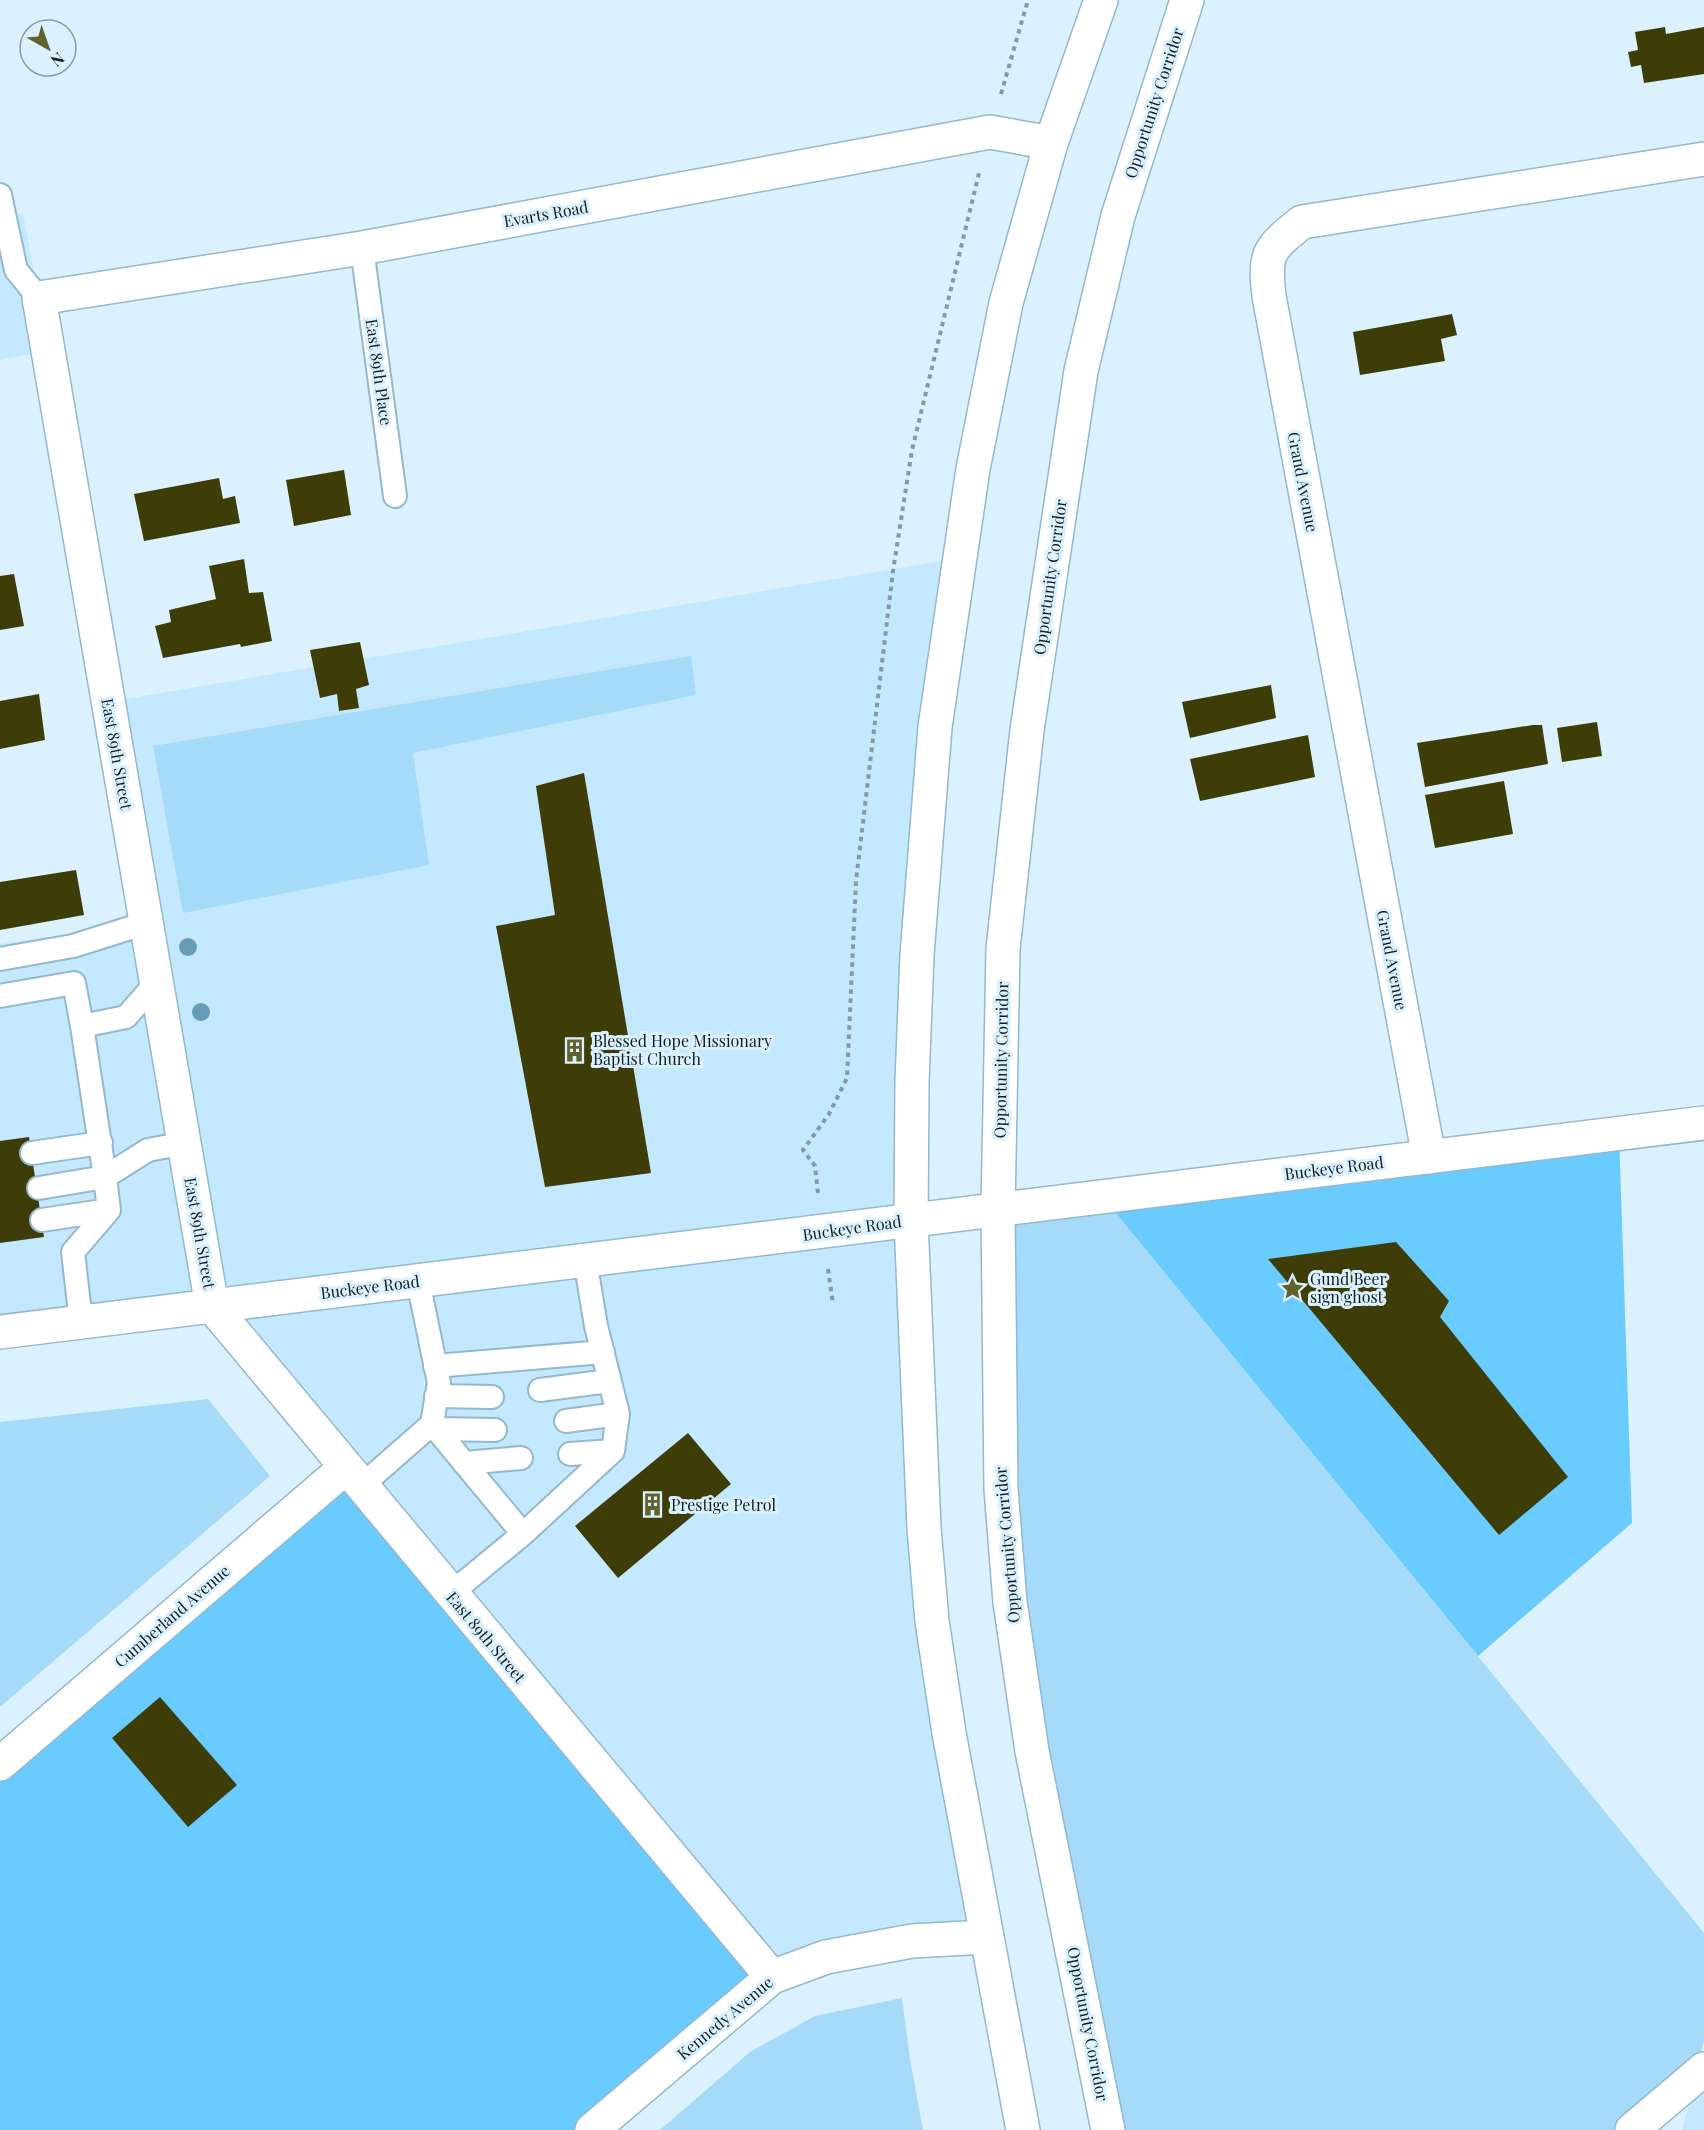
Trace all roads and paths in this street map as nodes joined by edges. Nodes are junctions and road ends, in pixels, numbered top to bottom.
1 (1028, 0) edge
2 (1101, 0) edge
3 (1187, 0) edge
4 (1008, 71) dead end
5 (1051, 143) junction
6 (1704, 159) edge
7 (0, 195) edge
8 (971, 201) dead end
9 (362, 248) junction
10 (39, 298) junction
11 (395, 496) dead end
12 (146, 923) junction
13 (0, 958) edge
14 (156, 983) junction
15 (0, 996) edge
16 (82, 1026) junction
17 (1704, 1123) edge
18 (101, 1143) junction
19 (184, 1143) junction
20 (33, 1153) dead end
21 (1429, 1156) junction
22 (815, 1166) dead end
23 (105, 1177) junction
24 (39, 1188) dead end
25 (998, 1209) junction
26 (109, 1210) junction
27 (42, 1220) dead end
28 (911, 1220) junction
29 (585, 1260) junction
30 (417, 1281) junction
31 (212, 1306) junction
32 (81, 1322) junction
33 (0, 1332) edge
34 (603, 1352) junction
35 (435, 1366) junction
36 (609, 1381) junction
37 (540, 1390) dead end
38 (436, 1396) junction
39 (492, 1397) dead end
40 (618, 1414) junction
41 (566, 1421) dead end
42 (434, 1426) junction
43 (495, 1430) dead end
44 (613, 1451) junction
45 (570, 1454) dead end
46 (521, 1458) dead end
47 (464, 1464) junction
48 (352, 1478) junction
49 (523, 1534) junction
50 (450, 1594) junction
51 (0, 1764) edge
52 (986, 1937) junction
53 (772, 1977) junction
54 (1704, 2069) edge
55 (1639, 2124) edge
56 (592, 2130) edge
57 (1023, 2130) edge
58 (1108, 2130) edge

1 - 4 path
2 - 5 main road
3 - 25 main road, Opportunity Corridor
5 - 9 main road, Evarts Road
5 - 28 main road
6 - 21 main road, Grand Avenue
7 - 10 lane
8 - 22 path
9 - 10 main road, Evarts Road
9 - 11 lane, East 89th Place
10 - 12 main road, East 89th Street
12 - 13 lane
12 - 14 main road, East 89th Street
14 - 16 lane
14 - 19 main road, East 89th Street
15 - 16 lane
16 - 18 lane
17 - 21 main road, Buckeye Road
18 - 20 lane
18 - 23 lane
19 - 23 lane
19 - 31 main road, East 89th Street
21 - 25 main road, Buckeye Road
23 - 24 lane
23 - 26 lane
25 - 28 main road, Buckeye Road
25 - 58 main road, Opportunity Corridor
26 - 27 lane
26 - 32 lane
28 - 29 main road, Buckeye Road
28 - 52 main road
29 - 30 main road, Buckeye Road
29 - 34 lane
30 - 31 main road, Buckeye Road
30 - 35 lane
31 - 32 main road, Buckeye Road
31 - 48 main road, East 89th Street
32 - 33 main road, Buckeye Road
34 - 35 lane
34 - 36 lane
35 - 38 lane
36 - 37 lane
36 - 40 lane
38 - 39 lane
38 - 42 lane
40 - 41 lane
40 - 44 lane
42 - 43 lane
42 - 47 lane
42 - 48 lane
44 - 45 lane
44 - 49 lane
46 - 47 lane
47 - 49 lane
48 - 50 main road, East 89th Street
48 - 51 main road, Cumberland Avenue
49 - 50 lane
50 - 53 main road, East 89th Street
52 - 53 main road, Kennedy Avenue
52 - 57 main road
53 - 56 main road, Kennedy Avenue
54 - 55 main road

